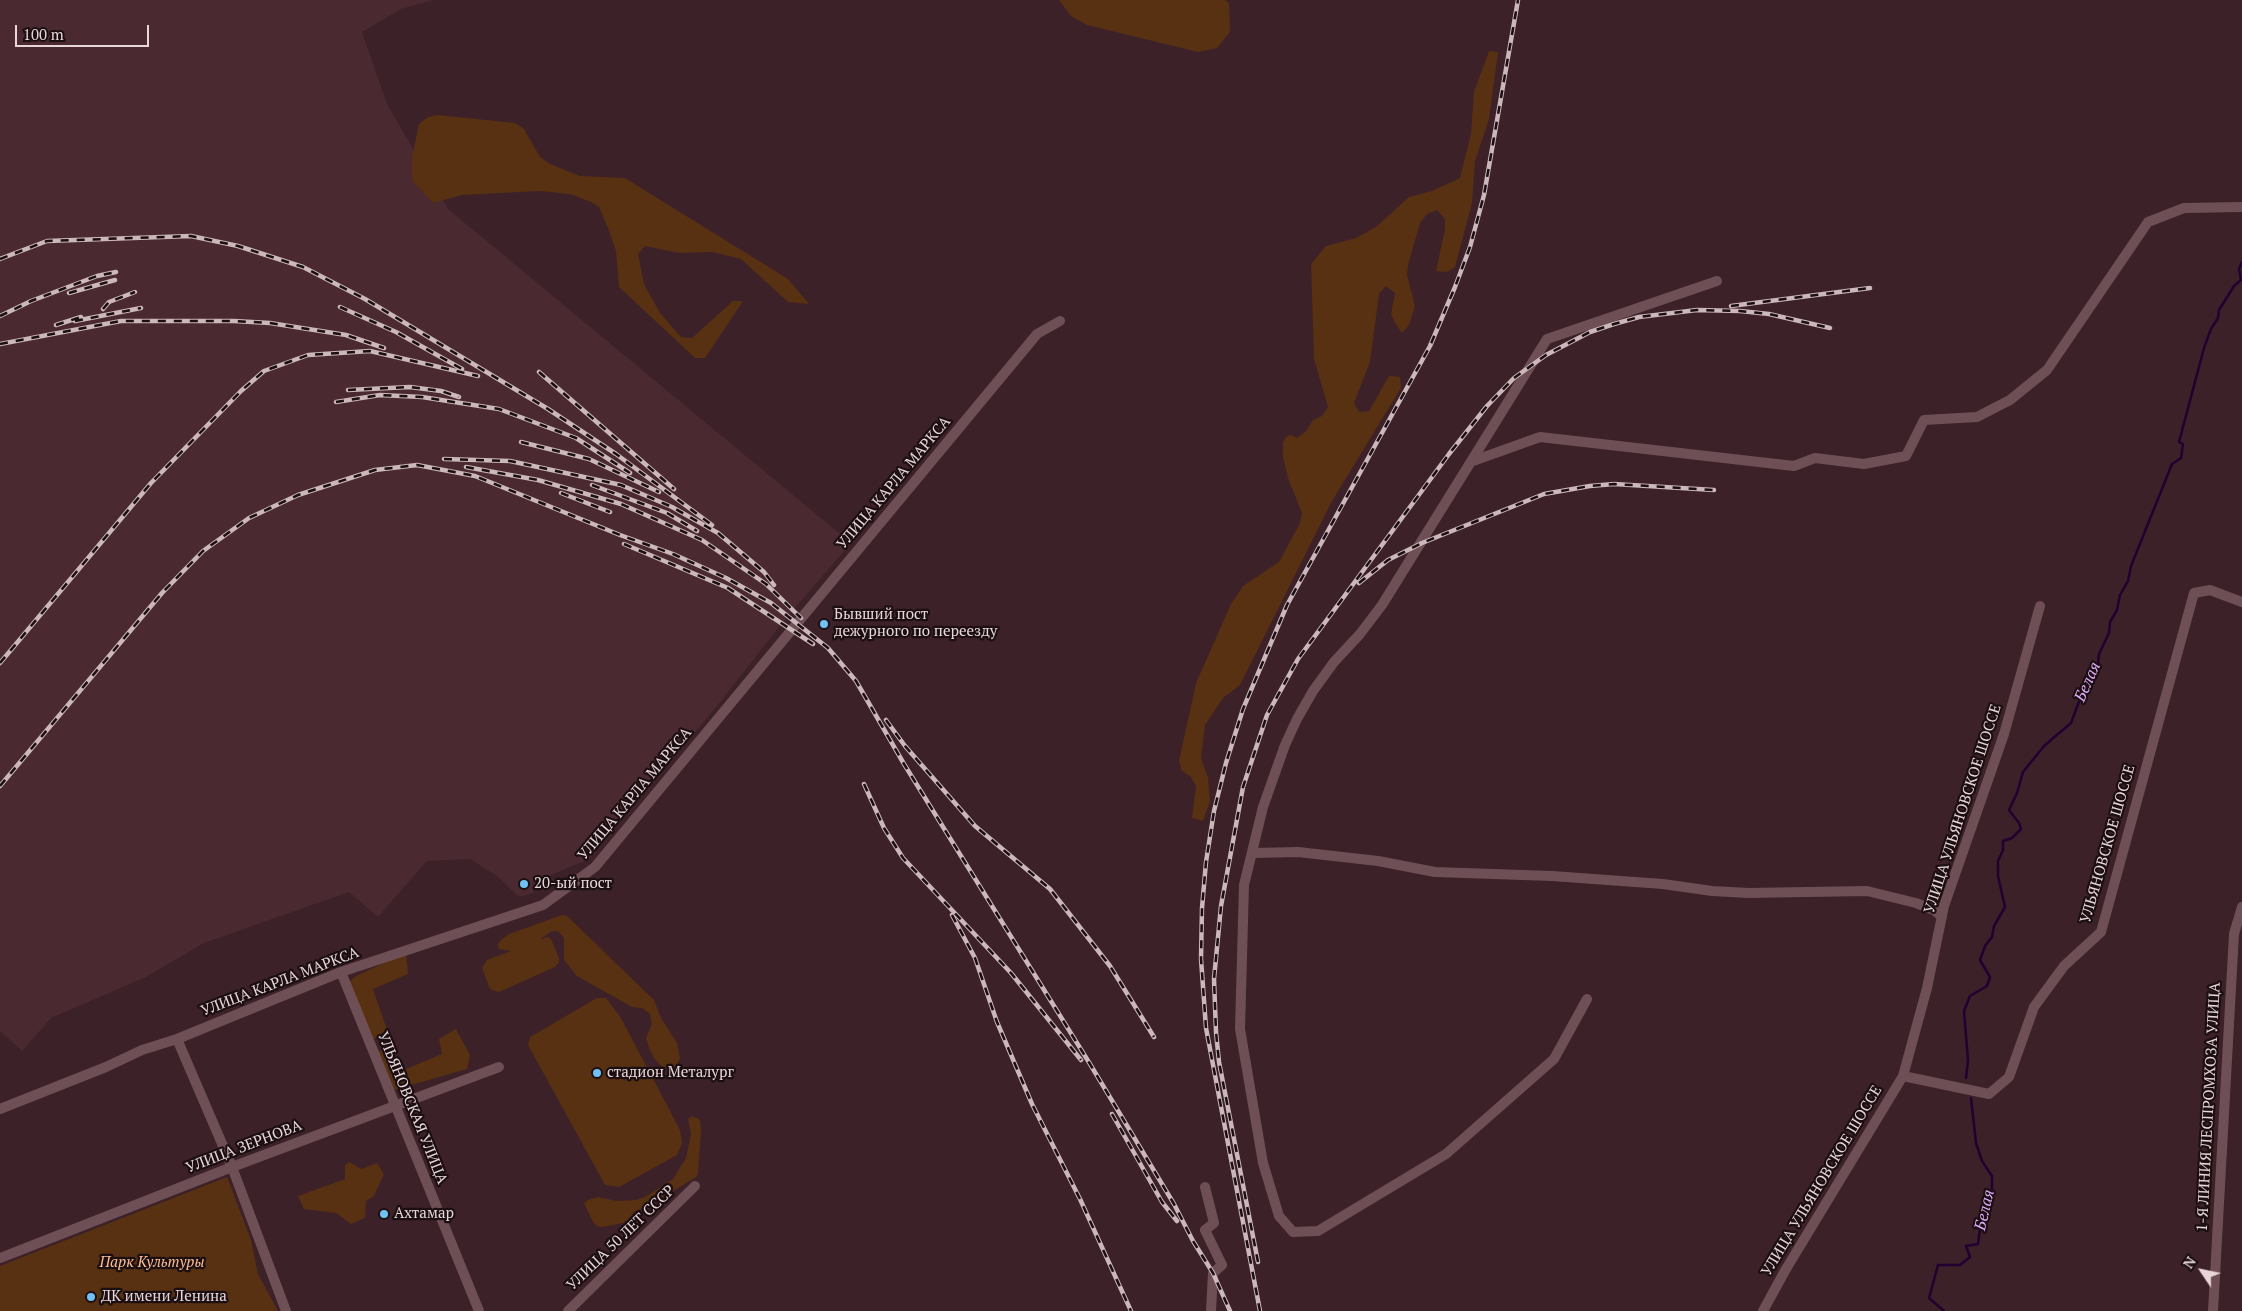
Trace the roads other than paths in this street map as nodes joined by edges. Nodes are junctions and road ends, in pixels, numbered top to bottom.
1 (2242, 207) edge
2 (1717, 281) dead end
3 (1060, 321) dead end
4 (1473, 461) junction
5 (2242, 602) edge
6 (2040, 606) dead end
7 (1253, 852) junction
8 (2242, 907) edge
9 (1942, 917) junction
10 (341, 972) junction
11 (1587, 999) dead end
12 (177, 1039) junction
13 (499, 1067) dead end
14 (1903, 1076) junction
15 (395, 1108) junction
16 (0, 1109) edge
17 (232, 1167) junction
18 (695, 1186) dead end
19 (1205, 1187) dead end
20 (0, 1258) edge
21 (286, 1311) edge
22 (479, 1311) edge
23 (568, 1311) edge
24 (1211, 1311) edge
25 (1763, 1311) edge
26 (2213, 1311) edge

1 - 4 street
2 - 4 street
3 - 10 street, УЛИЦА КАРЛА МАРКСА
4 - 7 street
5 - 14 street, УЛЬЯНОВСКОЕ ШОССЕ
6 - 9 street, УЛИЦА УЛЬЯНОВСКОЕ ШОССЕ
7 - 9 street
7 - 11 street
8 - 26 street, 1-Я ЛИНИЯ ЛЕСПРОМХОЗА УЛИЦА
9 - 14 street, УЛИЦА УЛЬЯНОВСКОЕ ШОССЕ
10 - 12 street, УЛИЦА КАРЛА МАРКСА
10 - 15 street, УЛЬЯНОВСКАЯ УЛИЦА
12 - 16 street, УЛИЦА КАРЛА МАРКСА
12 - 17 street
13 - 15 street, УЛИЦА ЗЕРНОВА
14 - 25 street, УЛИЦА УЛЬЯНОВСКОЕ ШОССЕ
15 - 17 street, УЛИЦА ЗЕРНОВА
15 - 22 street, УЛЬЯНОВСКАЯ УЛИЦА
17 - 20 street, УЛИЦА ЗЕРНОВА
17 - 21 street
18 - 23 street, УЛИЦА 50 ЛЕТ СССР
19 - 24 street

